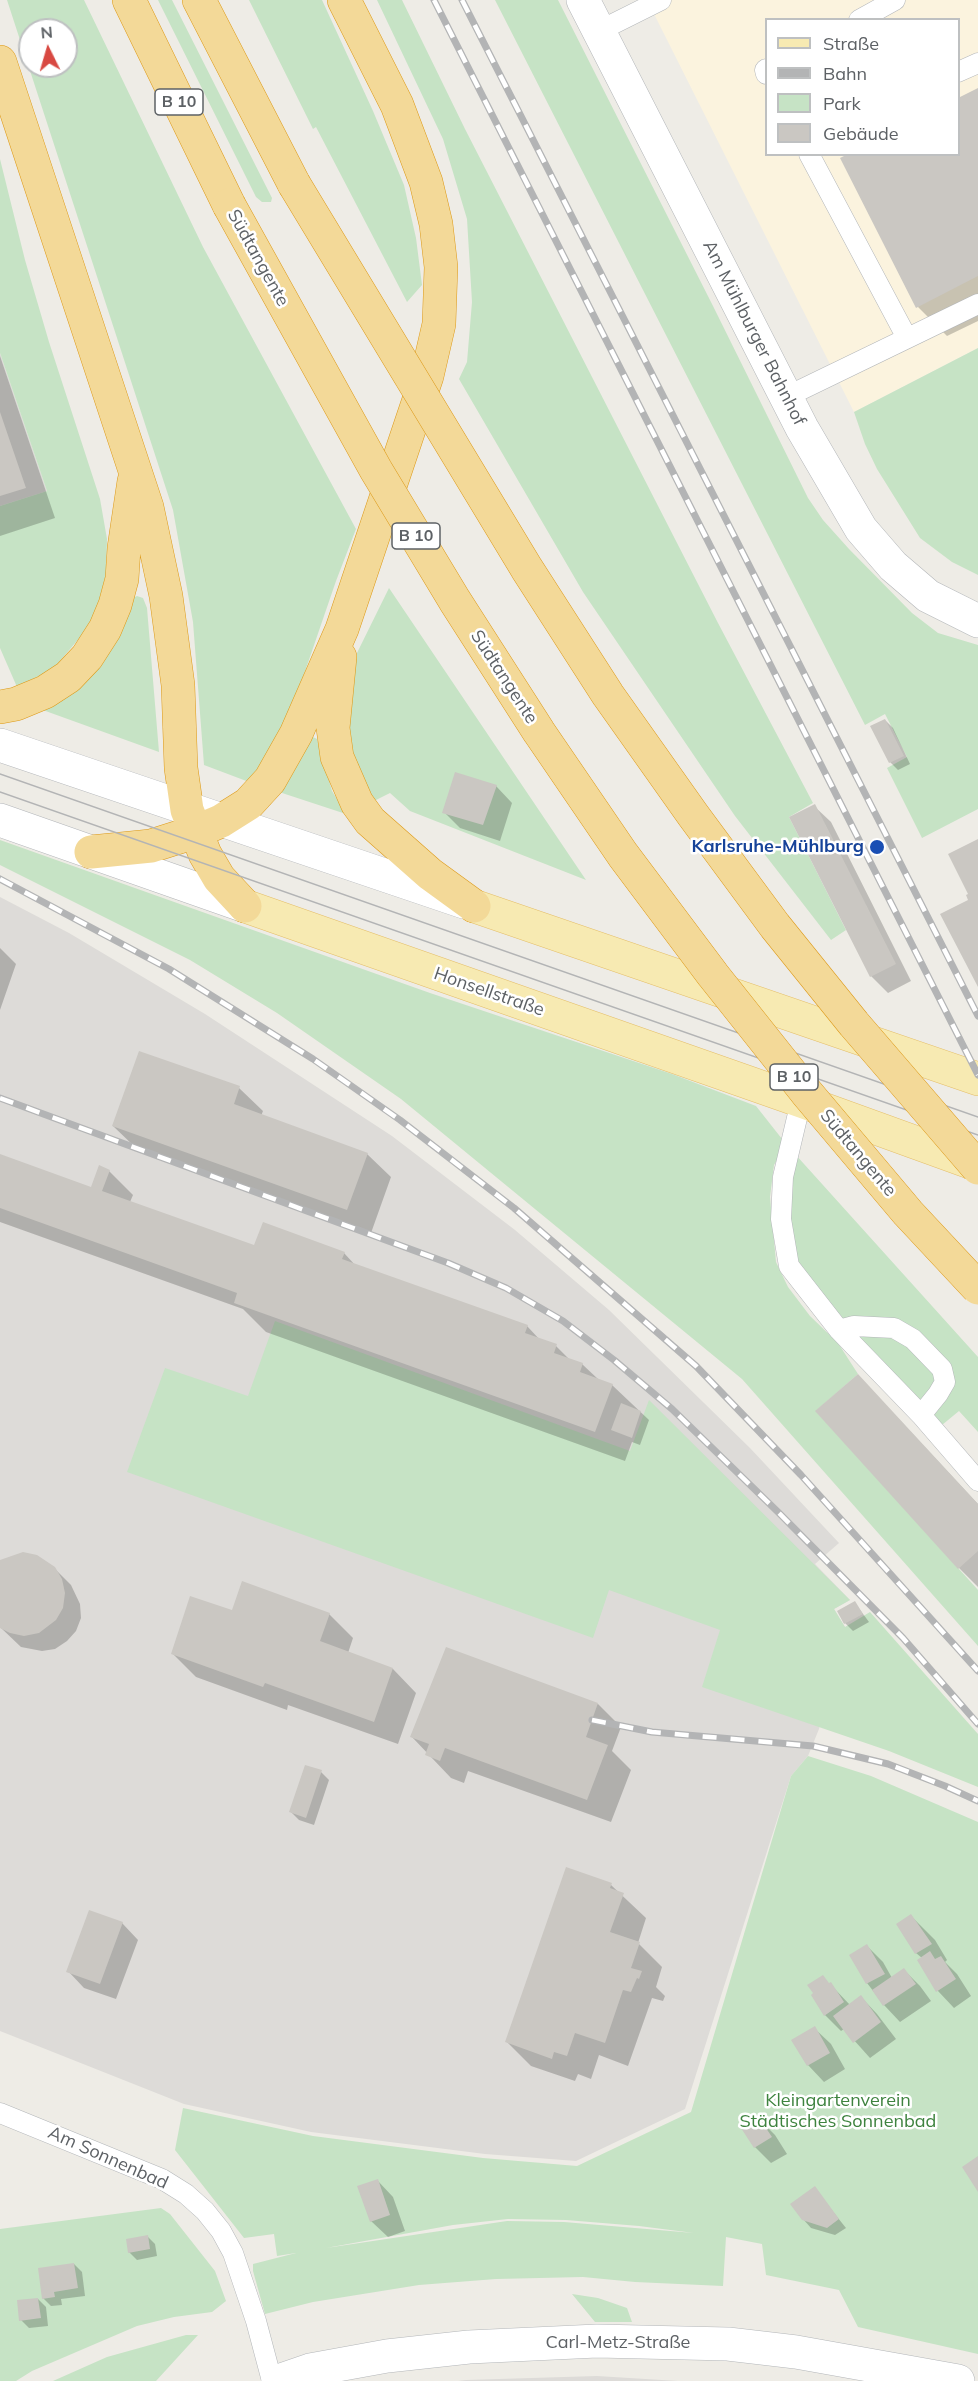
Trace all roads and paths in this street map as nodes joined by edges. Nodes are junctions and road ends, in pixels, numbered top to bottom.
1 (129, 0) edge
2 (199, 0) edge
3 (344, 0) edge
4 (583, 0) edge
5 (661, 0) edge
6 (895, 0) edge
7 (863, 18) edge
8 (599, 31) junction
9 (0, 62) edge
10 (978, 63) edge
11 (960, 71) edge
12 (810, 156) edge
13 (978, 304) edge
14 (907, 338) junction
15 (786, 397) junction
16 (136, 470) junction
17 (978, 621) edge
18 (342, 629) junction
19 (0, 707) edge
20 (0, 745) edge
21 (0, 820) edge
22 (201, 821) junction
23 (90, 852) junction
24 (245, 906) junction
25 (474, 906) junction
26 (978, 1079) edge
27 (801, 1101) junction
28 (978, 1166) edge
29 (978, 1288) edge
30 (839, 1330) junction
31 (921, 1415) junction
32 (978, 1481) edge
33 (0, 2113) edge
34 (945, 2380) edge
35 (272, 2381) edge
36 (278, 2381) edge

1 - 29 highway, Südtangente / B 10, bridge
2 - 28 highway, bridge
3 - 18 highway
4 - 8 street, Am Mühlburger Bahnhof
5 - 8 lane
6 - 7 lane
8 - 15 street, Am Mühlburger Bahnhof
9 - 16 highway
10 - 11 lane
12 - 14 lane
13 - 14 lane
14 - 15 lane
15 - 17 street, Am Mühlburger Bahnhof
16 - 19 highway
16 - 22 highway
18 - 22 highway
18 - 25 highway
20 - 22 street
21 - 23 street, Honsellstraße
22 - 23 highway
22 - 24 highway
22 - 25 street
23 - 24 street, Honsellstraße
24 - 27 main road, Honsellstraße
25 - 26 main road
27 - 28 main road, Honsellstraße
27 - 30 lane
30 - 31 lane
30 - 31 lane
31 - 32 lane
33 - 35 lane, Am Sonnenbad
34 - 36 street, Carl-Metz-Straße

